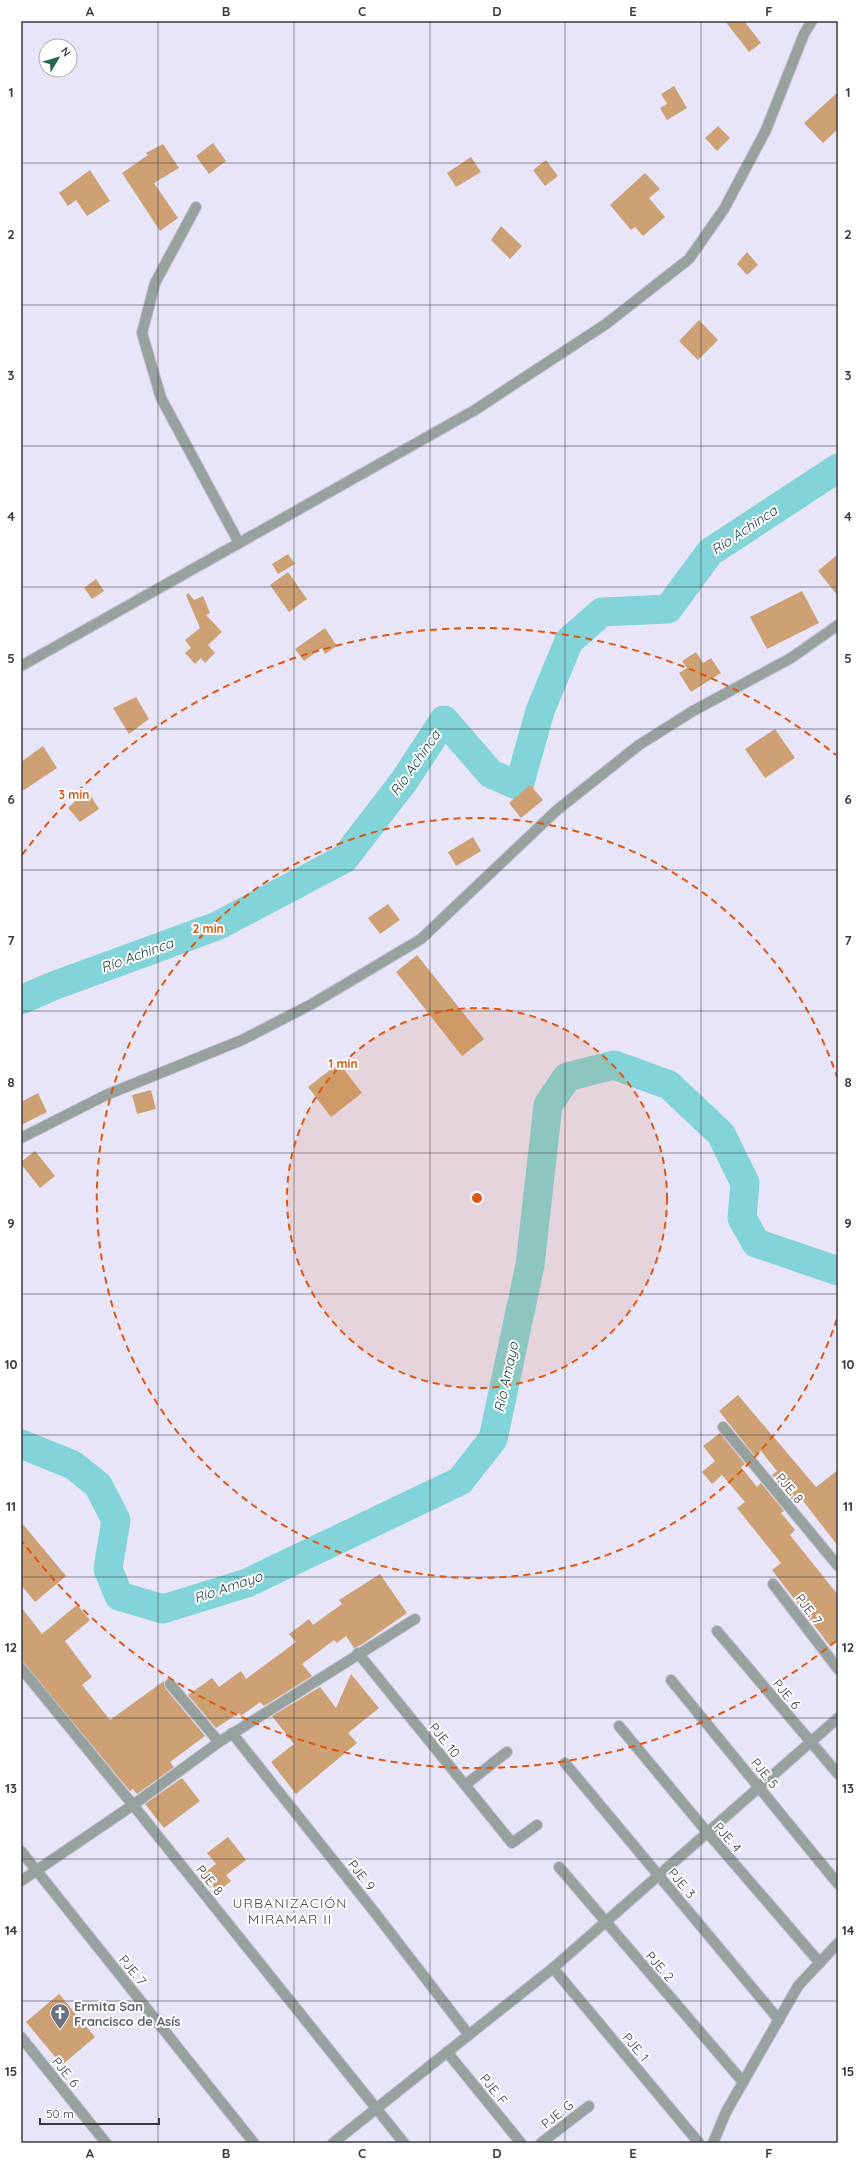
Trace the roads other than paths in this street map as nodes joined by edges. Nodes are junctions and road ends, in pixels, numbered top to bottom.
1 (812, 21) edge
2 (196, 207) dead end
3 (239, 543) junction
4 (838, 625) edge
5 (21, 666) edge
6 (21, 1138) edge
7 (723, 1427) dead end
8 (838, 1566) edge
9 (773, 1584) dead end
10 (415, 1619) dead end
11 (717, 1631) dead end
12 (358, 1653) junction
13 (21, 1668) edge
14 (838, 1668) edge
15 (671, 1680) dead end
16 (170, 1684) dead end
17 (838, 1718) edge
18 (619, 1726) dead end
19 (232, 1733) junction
20 (219, 1742) junction
21 (811, 1743) junction
22 (507, 1752) dead end
23 (565, 1763) dead end
24 (838, 1774) edge
25 (465, 1786) junction
26 (760, 1788) junction
27 (133, 1805) junction
28 (537, 1825) dead end
29 (707, 1832) junction
30 (21, 1851) edge
31 (559, 1867) dead end
32 (37, 1870) junction
33 (659, 1875) junction
34 (21, 1881) edge
35 (838, 1884) edge
36 (606, 1923) junction
37 (838, 1943) edge
38 (820, 1963) junction
39 (553, 1968) junction
40 (779, 2020) junction
41 (469, 2035) junction
42 (21, 2037) edge
43 (447, 2052) junction
44 (743, 2082) junction
45 (589, 2106) dead end
46 (376, 2109) junction
47 (106, 2143) edge
48 (254, 2143) edge
49 (333, 2143) edge
50 (404, 2143) edge
51 (521, 2143) edge
52 (541, 2143) edge
53 (699, 2143) edge
54 (713, 2143) edge

1 - 3 street
2 - 3 street
3 - 5 street
4 - 6 street
7 - 8 street, PJE. 8
9 - 14 street, PJE. 7
10 - 12 street
11 - 21 street, PJE. 6
12 - 19 street
12 - 25 street, PJE. 10
13 - 27 street, PJE. 8
15 - 26 street, PJE. 5
16 - 20 street
17 - 21 street
18 - 29 street, PJE. 4
19 - 20 street
19 - 41 street, PJE. 9
20 - 27 street
21 - 24 street, PJE. 6
21 - 26 street
22 - 25 street
23 - 33 street, PJE. 3
25 - 28 street, PJE. 10
26 - 29 street
26 - 35 street, PJE. 5
27 - 32 street
27 - 46 street, PJE. 8
29 - 33 street
29 - 38 street, PJE. 4
30 - 32 street, PJE. 7
31 - 36 street, PJE. 2
32 - 34 street
32 - 48 street, PJE. 7
33 - 36 street
33 - 40 street, PJE. 3
36 - 39 street
36 - 44 street, PJE. 2
37 - 38 street
38 - 40 street
39 - 41 street
39 - 53 street, PJE. 1
40 - 44 street
41 - 43 street
42 - 47 street, PJE. 6
43 - 46 street
43 - 51 street, PJE. F
44 - 54 street
45 - 52 street, PJE. G
46 - 49 street
46 - 50 street, PJE. 8

